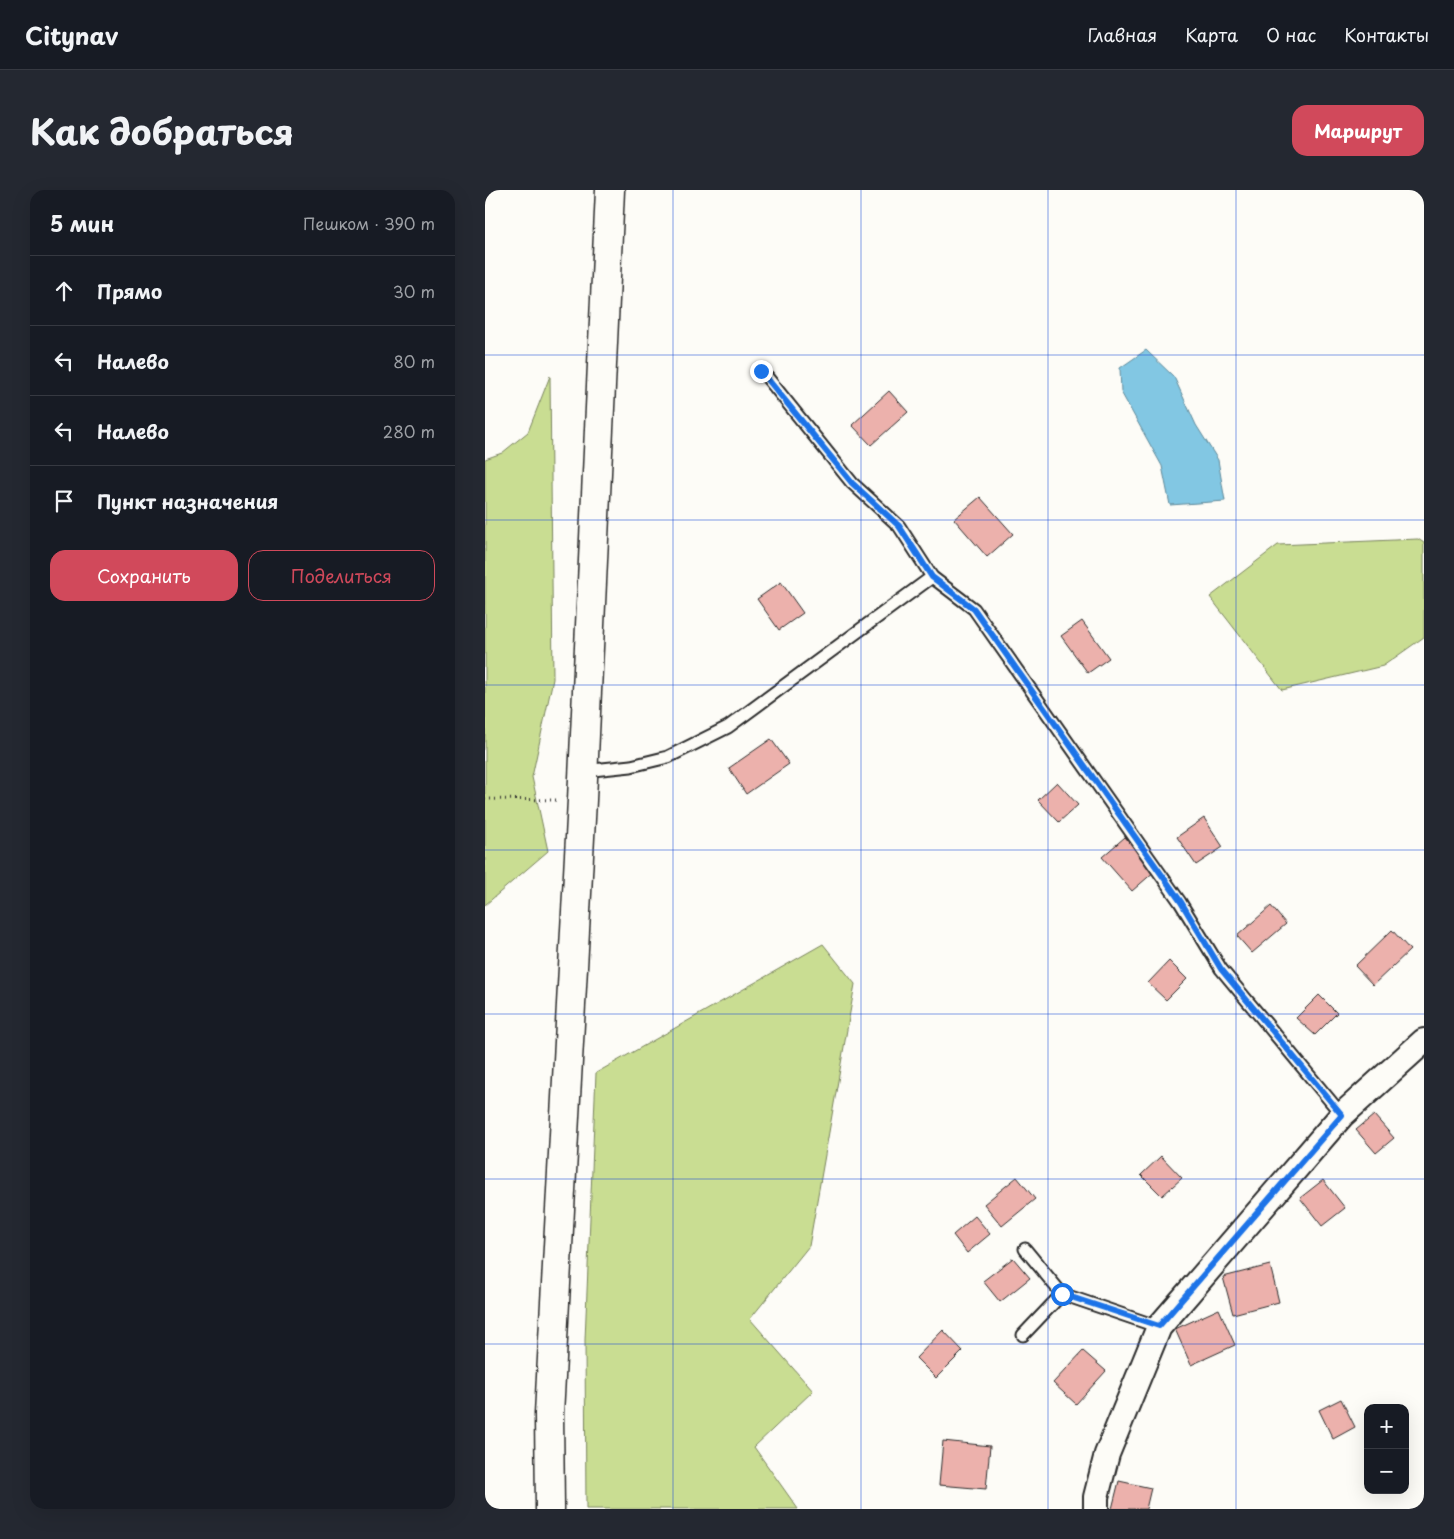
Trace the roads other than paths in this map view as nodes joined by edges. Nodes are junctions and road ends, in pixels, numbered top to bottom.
1 (605, 190) edge
2 (610, 190) edge
3 (607, 239) junction
4 (761, 371) dead end
5 (932, 577) junction
6 (583, 771) junction
7 (1424, 1041) edge
8 (1342, 1115) junction
9 (1025, 1249) dead end
10 (1062, 1294) junction
11 (1159, 1326) junction
12 (1023, 1335) dead end
13 (550, 1509) edge
14 (1095, 1509) edge

1 - 3 lane
2 - 3 main road
3 - 6 main road
4 - 5 lane
5 - 6 lane
5 - 8 lane
6 - 13 main road
7 - 8 street
8 - 11 street
9 - 10 lane
10 - 11 lane
10 - 12 lane
11 - 14 street

